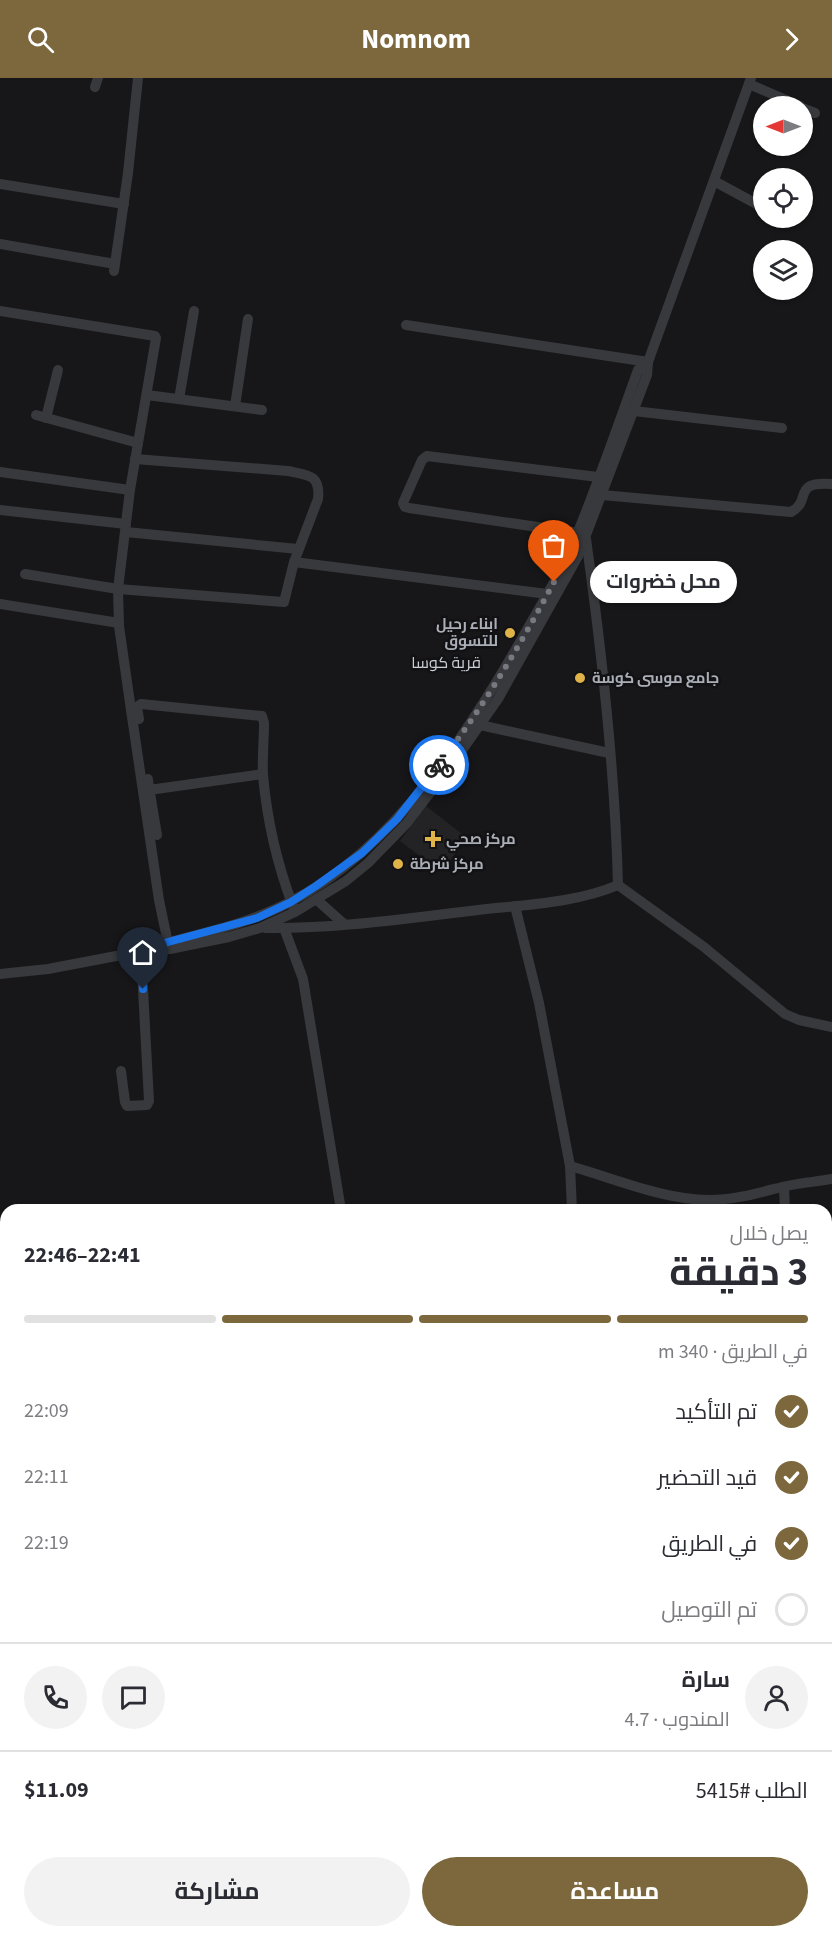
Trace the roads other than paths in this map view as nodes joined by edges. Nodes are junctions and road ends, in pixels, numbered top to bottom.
1 (138, 78) edge
2 (750, 81) edge
3 (779, 96) edge
4 (714, 181) junction
5 (0, 183) edge
6 (753, 202) edge
7 (124, 204) junction
8 (0, 244) edge
9 (0, 310) edge
10 (194, 311) dead end
11 (248, 319) dead end
12 (406, 325) dead end
13 (648, 362) junction
14 (58, 370) dead end
15 (147, 395) junction
16 (179, 399) junction
17 (235, 406) junction
18 (262, 410) dead end
19 (634, 411) junction
20 (782, 428) dead end
21 (138, 443) junction
22 (135, 459) junction
23 (0, 472) edge
24 (598, 477) junction
25 (832, 484) edge
26 (130, 490) junction
27 (602, 495) junction
28 (0, 510) edge
29 (126, 528) junction
30 (582, 535) junction
31 (298, 549) junction
32 (574, 554) junction
33 (294, 562) junction
34 (26, 574) dead end
35 (118, 589) junction
36 (547, 594) junction
37 (0, 604) edge
38 (119, 623) junction
39 (480, 725) junction
40 (459, 746) junction
41 (609, 753) junction
42 (263, 774) junction
43 (149, 790) junction
44 (157, 835) dead end
45 (380, 843) junction
46 (618, 885) junction
47 (317, 900) junction
48 (515, 906) junction
49 (293, 907) junction
50 (344, 924) junction
51 (260, 928) junction
52 (284, 928) junction
53 (169, 946) junction
54 (141, 952) junction
55 (0, 974) edge
56 (832, 1027) edge
57 (121, 1071) dead end
58 (570, 1166) junction
59 (832, 1179) edge
60 (784, 1186) junction
61 (340, 1204) edge
62 (572, 1204) edge
63 (785, 1204) edge

1 - 7 street
2 - 3 street
2 - 4 street
4 - 6 street
4 - 13 street
5 - 7 street
7 - 8 street
9 - 15 street
10 - 16 street
11 - 17 street
12 - 13 street
13 - 19 street
13 - 24 street
14 - 21 street
15 - 16 street
15 - 21 street
16 - 17 street
17 - 18 street
19 - 20 street
19 - 27 street
21 - 22 street
22 - 26 street
22 - 31 street
23 - 26 street
24 - 30 street
24 - 30 street
25 - 27 street
26 - 29 street
27 - 30 street
28 - 29 street
29 - 31 street
29 - 35 street
30 - 32 street
30 - 41 street
31 - 33 street
32 - 36 street
32 - 39 street
33 - 35 street
33 - 36 street
34 - 35 street
35 - 38 street
36 - 40 street
37 - 38 street
38 - 53 street
39 - 40 street
39 - 41 street
40 - 45 street
41 - 46 street
42 - 43 street
42 - 43 street
42 - 49 street
43 - 44 street
45 - 47 street
45 - 49 street
46 - 48 street
46 - 56 street
47 - 49 street
47 - 50 street
48 - 50 street
48 - 58 street
49 - 51 street
49 - 53 street
50 - 52 street
51 - 52 street
51 - 53 street
52 - 61 street
53 - 54 street
54 - 55 street
54 - 57 street
58 - 60 street
58 - 62 street
59 - 60 street
60 - 63 street

